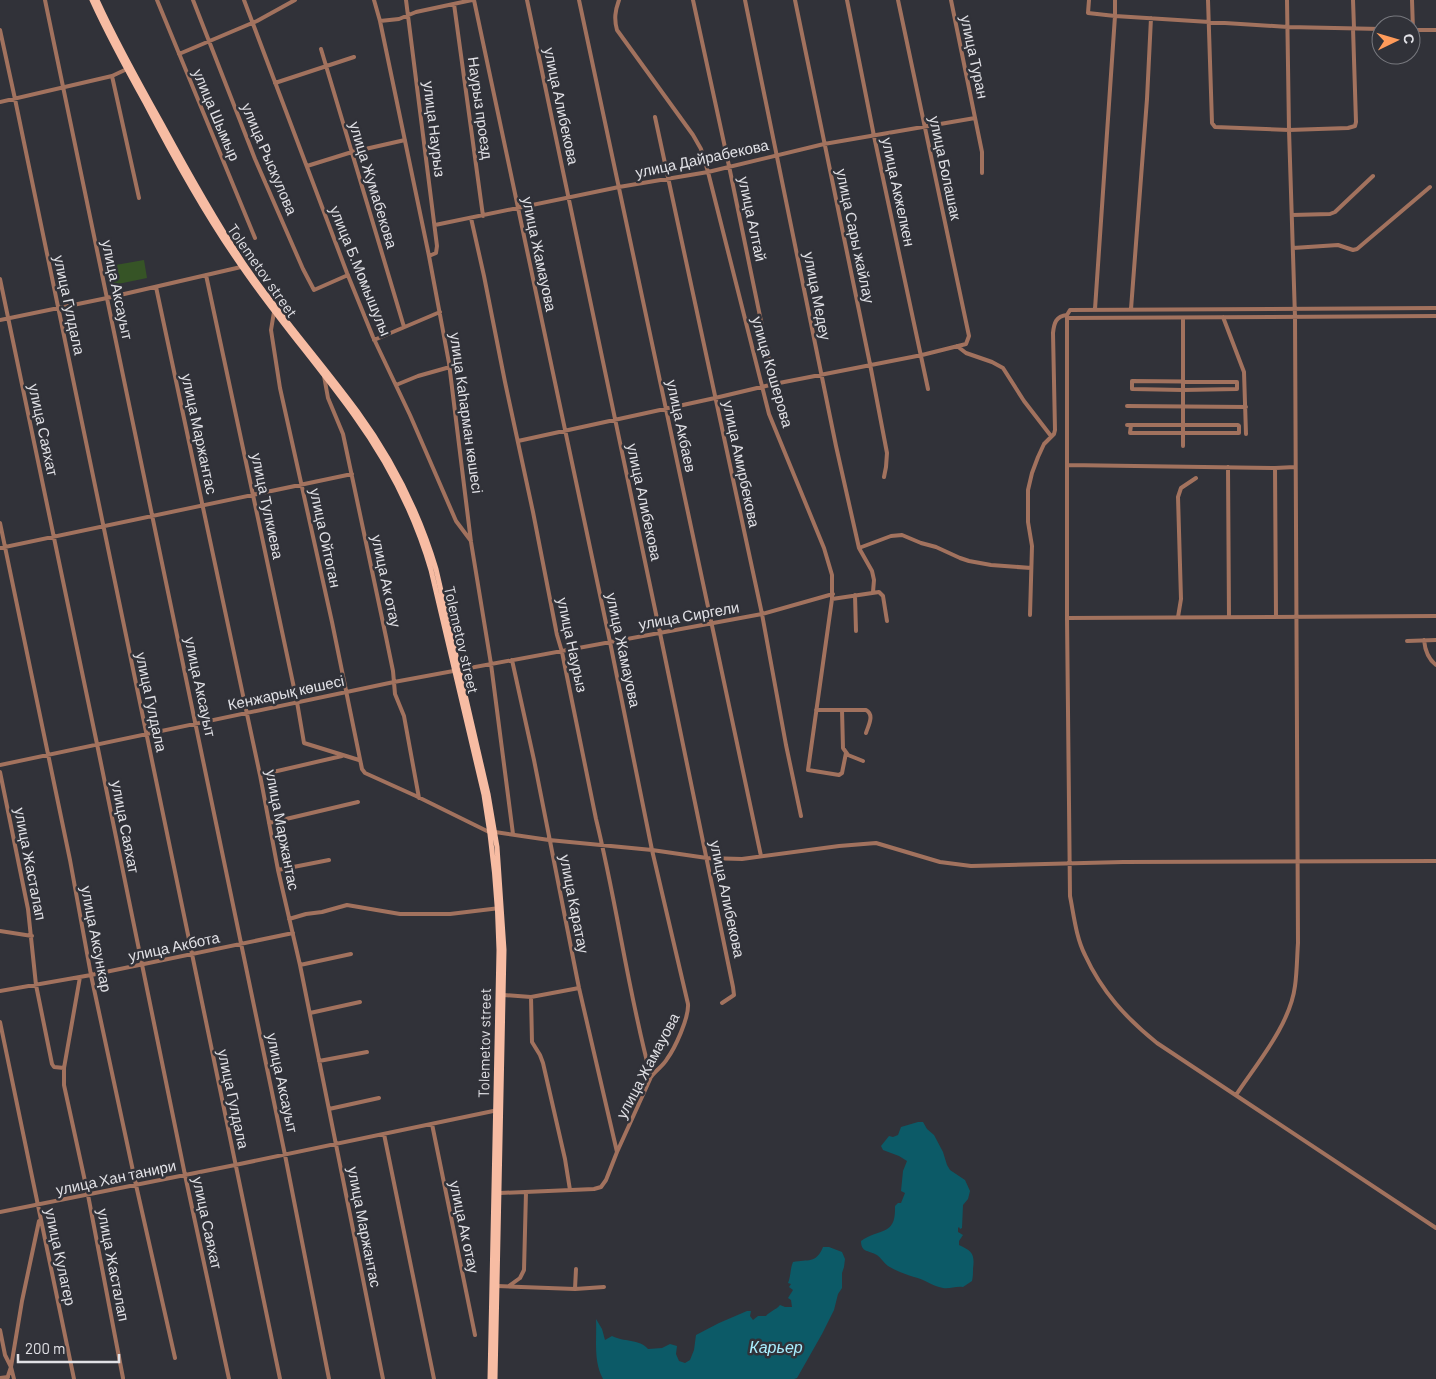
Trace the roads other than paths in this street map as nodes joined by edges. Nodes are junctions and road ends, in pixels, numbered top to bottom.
1 (45, 0) edge
2 (92, 0) edge
3 (97, 0) edge
4 (157, 0) edge
5 (193, 0) edge
6 (244, 0) edge
7 (295, 0) edge
8 (374, 0) edge
9 (406, 0) edge
10 (473, 0) edge
11 (527, 0) edge
12 (579, 0) edge
13 (619, 0) edge
14 (693, 0) edge
15 (745, 0) edge
16 (795, 0) edge
17 (847, 0) edge
18 (898, 0) edge
19 (951, 0) edge
20 (1089, 0) edge
21 (1115, 0) edge
22 (1208, 0) edge
23 (1287, 0) edge
24 (1353, 0) edge
25 (1412, 0) edge
26 (454, 4) junction
27 (408, 15) junction
28 (1412, 15) edge
29 (1114, 16) junction
30 (1151, 18) junction
31 (380, 21) junction
32 (1210, 22) junction
33 (253, 23) junction
34 (1288, 27) junction
35 (1354, 28) junction
36 (1371, 29) edge
37 (0, 30) edge
38 (1421, 30) edge
39 (1436, 30) edge
40 (208, 42) junction
41 (321, 49) dead end
42 (179, 54) junction
43 (354, 57) dead end
44 (326, 66) junction
45 (127, 69) junction
46 (112, 76) junction
47 (275, 83) junction
48 (63, 87) junction
49 (15, 99) junction
50 (0, 102) edge
51 (655, 117) dead end
52 (975, 118) junction
53 (925, 126) junction
54 (1289, 130) junction
55 (874, 136) junction
56 (405, 140) junction
57 (824, 144) junction
58 (352, 152) junction
59 (777, 155) junction
60 (307, 166) junction
61 (729, 166) junction
62 (708, 172) junction
63 (982, 173) dead end
64 (1373, 176) dead end
65 (669, 180) junction
66 (619, 187) junction
67 (1430, 188) dead end
68 (139, 198) dead end
69 (568, 198) junction
70 (518, 208) junction
71 (1292, 215) junction
72 (483, 216) junction
73 (471, 218) junction
74 (435, 225) junction
75 (255, 238) dead end
76 (1293, 248) junction
77 (429, 256) junction
78 (241, 267) junction
79 (206, 275) junction
80 (348, 275) junction
81 (0, 279) edge
82 (156, 287) junction
83 (107, 298) junction
84 (1295, 301) junction
85 (58, 308) junction
86 (1436, 308) edge
87 (1095, 309) junction
88 (1287, 309) junction
89 (1295, 309) junction
90 (1303, 309) junction
91 (1131, 310) junction
92 (274, 312) junction
93 (440, 312) junction
94 (1436, 316) edge
95 (1067, 317) junction
96 (1295, 317) junction
97 (8, 318) junction
98 (1183, 318) junction
99 (1224, 318) junction
100 (0, 320) edge
101 (404, 327) junction
102 (374, 340) junction
103 (956, 346) junction
104 (922, 354) junction
105 (870, 364) junction
106 (450, 367) junction
107 (326, 374) junction
108 (821, 374) junction
109 (1183, 382) junction
110 (774, 384) junction
111 (396, 385) junction
112 (762, 387) junction
113 (928, 389) dead end
114 (1183, 390) junction
115 (716, 398) junction
116 (1127, 406) dead end
117 (1182, 407) junction
118 (1246, 407) junction
119 (666, 409) junction
120 (616, 420) junction
121 (1183, 425) junction
122 (565, 430) junction
123 (1183, 433) junction
124 (1246, 434) dead end
125 (1050, 436) junction
126 (518, 441) junction
127 (1183, 446) dead end
128 (1067, 465) junction
129 (1295, 467) junction
130 (1228, 468) junction
131 (1275, 468) junction
132 (352, 474) junction
133 (884, 477) dead end
134 (1196, 478) dead end
135 (301, 484) junction
136 (253, 494) junction
137 (202, 505) junction
138 (153, 516) junction
139 (0, 523) edge
140 (104, 526) junction
141 (54, 537) junction
142 (471, 542) junction
143 (3, 547) edge
144 (859, 548) junction
145 (1031, 568) junction
146 (873, 592) junction
147 (855, 595) junction
148 (832, 597) junction
149 (762, 614) junction
150 (1030, 615) dead end
151 (1436, 616) edge
152 (1178, 617) junction
153 (1229, 617) junction
154 (1276, 617) junction
155 (1296, 617) junction
156 (1067, 618) junction
157 (886, 621) dead end
158 (712, 624) junction
159 (856, 631) dead end
160 (660, 633) junction
161 (1424, 640) junction
162 (1436, 640) edge
163 (1407, 641) dead end
164 (610, 642) junction
165 (562, 652) junction
166 (512, 660) junction
167 (491, 664) junction
168 (1436, 665) edge
169 (457, 670) junction
170 (394, 682) junction
171 (346, 691) junction
172 (297, 702) junction
173 (816, 710) junction
174 (842, 710) junction
175 (246, 712) junction
176 (196, 724) junction
177 (866, 733) dead end
178 (146, 734) junction
179 (97, 744) junction
180 (846, 753) junction
181 (48, 755) junction
182 (344, 756) junction
183 (359, 760) junction
184 (863, 761) dead end
185 (0, 765) edge
186 (0, 772) edge
187 (260, 774) junction
188 (419, 798) junction
189 (358, 802) dead end
190 (801, 816) dead end
191 (269, 823) junction
192 (493, 832) junction
193 (513, 834) junction
194 (549, 840) junction
195 (602, 845) junction
196 (652, 850) junction
197 (761, 856) junction
198 (707, 858) junction
199 (329, 860) dead end
200 (1297, 861) junction
201 (1436, 861) edge
202 (1070, 863) junction
203 (278, 870) junction
204 (499, 908) junction
205 (289, 919) junction
206 (0, 931) edge
207 (293, 933) junction
208 (32, 936) junction
209 (241, 944) junction
210 (191, 954) junction
211 (351, 954) dead end
212 (300, 964) junction
213 (142, 965) junction
214 (91, 975) junction
215 (80, 977) junction
216 (36, 985) junction
217 (579, 988) junction
218 (0, 992) edge
219 (504, 995) junction
220 (531, 997) junction
221 (360, 1002) dead end
222 (722, 1003) dead end
223 (310, 1013) junction
224 (0, 1022) edge
225 (368, 1052) dead end
226 (319, 1061) junction
227 (64, 1068) junction
228 (651, 1077) junction
229 (1236, 1095) junction
230 (379, 1098) dead end
231 (329, 1109) junction
232 (498, 1110) junction
233 (432, 1124) junction
234 (384, 1134) junction
235 (336, 1144) junction
236 (617, 1152) junction
237 (285, 1154) junction
238 (235, 1165) junction
239 (185, 1175) junction
240 (136, 1185) junction
241 (570, 1190) junction
242 (500, 1192) junction
243 (526, 1192) junction
244 (88, 1195) junction
245 (38, 1205) junction
246 (0, 1212) edge
247 (40, 1219) junction
248 (1436, 1228) edge
249 (576, 1269) dead end
250 (495, 1286) junction
251 (509, 1286) junction
252 (604, 1287) dead end
253 (575, 1288) junction
254 (0, 1330) edge
255 (475, 1335) dead end
256 (175, 1358) dead end
257 (11, 1367) junction
258 (0, 1378) edge
259 (7, 1378) edge
260 (123, 1378) edge
261 (14, 1379) edge
262 (74, 1379) edge
263 (229, 1379) edge
264 (280, 1379) edge
265 (329, 1379) edge
266 (383, 1379) edge
267 (434, 1379) edge
268 (490, 1379) edge
269 (496, 1379) edge

1 - 48 street, улица Аксауыт
2 - 45 main road, Tolemetov street
3 - 107 main road, Tolemetov street
4 - 42 street, улица Шымыр
5 - 40 street, улица Рыскулова
6 - 33 street, улица Б.Момышулы
7 - 33 street
8 - 31 street, улица Каһарман көшесі
9 - 27 street, улица Наурыз
10 - 26 street
10 - 70 street, улица Жамауова
11 - 69 street, улица Алибекова
12 - 66 street, улица Акбаев
13 - 62 street, улица Кошерова
14 - 61 street, улица Алтай
15 - 59 street, улица Медеу
16 - 57 street, улица Сары жайлау
17 - 55 street, улица Акжелкен
18 - 53 street, улица Болашак
19 - 52 street, улица Туран
20 - 29 street
21 - 29 street
22 - 32 street
23 - 34 street
24 - 35 street
25 - 28 street
26 - 27 street
26 - 72 street, Наурыз проезд
27 - 31 street
27 - 74 street, улица Наурыз
29 - 30 street
29 - 87 street
30 - 32 street
30 - 91 street
31 - 56 street, улица Каһарман көшесі
32 - 34 street
32 - 54 street
33 - 40 street
33 - 47 street, улица Б.Момышулы
34 - 35 street
34 - 54 street
35 - 36 street
35 - 54 street
37 - 49 street, улица Гулдала
38 - 39 street
40 - 42 street
40 - 80 street, улица Рыскулова
41 - 44 street, улица Жумабекова
42 - 75 street, улица Шымыр
43 - 44 street
44 - 47 street
44 - 58 street, улица Жумабекова
45 - 46 street
45 - 78 main road, Tolemetov street
46 - 48 street
46 - 68 street
47 - 60 street, улица Б.Момышулы
48 - 49 street
48 - 83 street, улица Аксауыт
49 - 50 street
49 - 85 street, улица Гулдала
51 - 65 street, улица Амирбекова
52 - 53 street, улица Дайрабекова
52 - 63 street, улица Туран
53 - 55 street, улица Дайрабекова
53 - 103 street, улица Болашак
54 - 71 street
55 - 57 street, улица Дайрабекова
55 - 104 street, улица Акжелкен
56 - 58 street
56 - 77 street, улица Каһарман көшесі
57 - 59 street, улица Дайрабекова
57 - 105 street, улица Сары жайлау
58 - 60 street
58 - 101 street, улица Жумабекова
59 - 61 street, улица Дайрабекова
59 - 108 street, улица Медеу
60 - 80 street, улица Б.Момышулы
61 - 62 street, улица Дайрабекова
61 - 110 street, улица Алтай
62 - 65 street, улица Дайрабекова
62 - 112 street, улица Кошерова
64 - 71 street
65 - 66 street, улица Дайрабекова
65 - 115 street, улица Амирбекова
66 - 69 street, улица Дайрабекова
66 - 119 street, улица Акбаев
67 - 76 street
69 - 70 street, улица Дайрабекова
69 - 120 street, улица Алибекова
70 - 72 street, улица Дайрабекова
70 - 122 street, улица Жамауова
71 - 76 street
72 - 73 street, улица Дайрабекова
73 - 74 street, улица Дайрабекова
73 - 126 street, улица Наурыз
74 - 77 street, улица Наурыз
76 - 84 street
77 - 93 street, улица Каһарман көшесі
78 - 79 street
78 - 92 main road, Tolemetov street
79 - 82 street
79 - 136 street, улица Тулкиева
80 - 102 street, улица Б.Момышулы
81 - 97 street, улица Саяхат
82 - 83 street
82 - 137 street, улица Маржантас
83 - 85 street
83 - 138 street, улица Аксауыт
84 - 88 street
84 - 89 street
84 - 90 street
85 - 97 street
85 - 140 street, улица Гулдала
86 - 90 street
87 - 91 street
87 - 95 street
88 - 89 street
88 - 91 street
89 - 90 street
89 - 96 street
92 - 107 main road, Tolemetov street
92 - 135 street, улица Ойтоган
93 - 101 street
93 - 106 street, улица Каһарман көшесі
94 - 96 street
95 - 98 street
95 - 125 street
95 - 128 street
96 - 99 street
96 - 129 street
97 - 100 street
97 - 141 street, улица Саяхат
98 - 99 street
98 - 109 street
99 - 118 street
101 - 102 street
102 - 111 street, улица Б.Момышулы
103 - 104 street
103 - 125 street
104 - 105 street
104 - 113 street, улица Акжелкен
105 - 108 street
105 - 133 street, улица Сары жайлау
106 - 111 street
106 - 142 street, улица Каһарман көшесі
107 - 132 street, улица Ак отау
107 - 169 main road, Tolemetov street
108 - 110 street
108 - 144 street, улица Медеу
109 - 114 street
109 - 114 street
109 - 114 street
110 - 112 street
111 - 142 street, улица Б.Момышулы
112 - 115 street
112 - 148 street, улица Кошерова
114 - 117 street
115 - 119 street
115 - 149 street, улица Амирбекова
116 - 117 street
117 - 118 street
117 - 121 street
118 - 124 street
119 - 120 street
119 - 158 street, улица Акбаев
120 - 122 street
120 - 160 street, улица Алибекова
121 - 123 street
121 - 123 street
121 - 123 street
122 - 126 street
122 - 164 street, улица Жамауова
123 - 127 street
125 - 145 street
126 - 165 street, улица Наурыз
128 - 130 street
128 - 156 street
129 - 131 street
129 - 155 street
130 - 131 street
130 - 153 street
131 - 154 street
132 - 135 street
132 - 170 street, улица Ак отау
134 - 152 street
135 - 136 street
135 - 171 street, улица Ойтоган
136 - 137 street
136 - 172 street, улица Тулкиева
137 - 138 street
137 - 175 street, улица Маржантас
138 - 140 street
138 - 176 street, улица Аксауыт
139 - 143 street, улица Аксункар
140 - 141 street
140 - 178 street, улица Гулдала
141 - 143 street
141 - 179 street, улица Саяхат
142 - 167 street, улица Каһарман көшесі
143 - 181 street, улица Аксункар
144 - 145 street
144 - 146 street, улица Медеу
145 - 150 street
146 - 147 street, улица Сиргели
146 - 157 street
147 - 148 street, улица Сиргели
147 - 159 street
148 - 149 street, улица Сиргели
148 - 173 street, улица Кошерова
149 - 158 street, улица Сиргели
149 - 190 street, улица Амирбекова
151 - 155 street
152 - 153 street
152 - 156 street
153 - 154 street
154 - 155 street
155 - 200 street
156 - 202 street
158 - 160 street, улица Сиргели
158 - 197 street, улица Акбаев
160 - 164 street, улица Сиргели
160 - 198 street, улица Алибекова
161 - 162 street
161 - 163 street
161 - 168 street
164 - 165 street, улица Сиргели
164 - 196 street, улица Жамауова
165 - 166 street, улица Сиргели
165 - 195 street, улица Наурыз
166 - 167 street, улица Сиргели
166 - 194 street, улица Каратау
167 - 169 street, улица Сиргели
167 - 193 street, улица Каһарман көшесі
169 - 170 street, Кенжарық көшесі
169 - 192 main road, Tolemetov street
170 - 171 street, Кенжарық көшесі
170 - 188 street, улица Ак отау
171 - 172 street, Кенжарық көшесі
171 - 183 street, улица Ойтоган
172 - 175 street, Кенжарық көшесі
172 - 182 street, улица Тулкиева
173 - 174 street
173 - 180 street, улица Кошерова
174 - 177 street
174 - 180 street
175 - 176 street, Кенжарық көшесі
175 - 187 street, улица Маржантас
176 - 178 street, Кенжарық көшесі
176 - 209 street, улица Аксауыт
178 - 179 street, Кенжарық көшесі
178 - 210 street, улица Гулдала
179 - 181 street, Кенжарық көшесі
179 - 213 street, улица Саяхат
180 - 184 street
181 - 185 street, Кенжарық көшесі
181 - 214 street, улица Аксункар
182 - 183 street
182 - 187 street
183 - 188 street, улица Ойтоган
186 - 208 street, улица Жасталап
187 - 191 street, улица Маржантас
188 - 192 street
189 - 191 street
191 - 203 street, улица Маржантас
192 - 193 street
192 - 204 main road, Tolemetov street
193 - 194 street
194 - 195 street
194 - 217 street, улица Каратау
195 - 196 street
195 - 228 street, улица Наурыз
196 - 198 street
196 - 228 street, улица Жамауова
197 - 198 street
197 - 202 street
198 - 222 street, улица Алибекова
199 - 203 street
200 - 201 street
200 - 202 street
200 - 229 street
202 - 229 street
203 - 205 street, улица Маржантас
204 - 205 street
204 - 219 main road, Tolemetov street
204 - 232 main road, Tolemetov street
205 - 207 street, улица Маржантас
206 - 208 street
207 - 209 street, улица Акбота
207 - 212 street, улица Маржантас
208 - 216 street, улица Жасталап
209 - 210 street, улица Акбота
209 - 237 street, улица Аксауыт
210 - 213 street, улица Акбота
210 - 238 street, улица Гулдала
211 - 212 street
212 - 223 street, улица Маржантас
213 - 214 street, улица Акбота
213 - 239 street, улица Саяхат
214 - 215 street, улица Акбота
214 - 240 street, улица Аксункар
215 - 216 street, улица Акбота
215 - 227 street, улица Жасталап
216 - 218 street, улица Акбота
216 - 227 street, улица Жасталап
217 - 220 street
217 - 236 street, улица Каратау
219 - 220 street
219 - 232 main road, Tolemetov street
220 - 241 street
221 - 223 street
223 - 226 street, улица Маржантас
224 - 245 street, улица Кулагер
225 - 226 street
226 - 231 street, улица Маржантас
227 - 244 street, улица Жасталап
228 - 236 street, улица Жамауова
229 - 248 street
230 - 231 street
231 - 235 street, улица Маржантас
232 - 233 street, улица Хан танири
232 - 242 main road, Tolemetov street
232 - 250 main road, Tolemetov street
233 - 234 street, улица Хан танири
233 - 255 street, улица Ак отау
234 - 235 street, улица Хан танири
234 - 267 street
235 - 237 street, улица Хан танири
235 - 266 street, улица Маржантас
236 - 241 street, улица Жамауова
237 - 238 street, улица Хан танири
237 - 265 street, улица Аксауыт
238 - 239 street, улица Хан танири
238 - 264 street, улица Гулдала
239 - 240 street, улица Хан танири
239 - 263 street, улица Саяхат
240 - 244 street, улица Хан танири
240 - 256 street, улица Аксункар
241 - 243 street, улица Жамауова
242 - 243 street, улица Жамауова
242 - 250 main road, Tolemetov street
243 - 251 street
244 - 245 street, улица Хан танири
244 - 260 street, улица Жасталап
245 - 246 street, улица Хан танири
245 - 247 street, улица Кулагер
247 - 257 street
247 - 262 street, улица Кулагер
249 - 253 street
250 - 251 street
250 - 268 main road, Tolemetov street
250 - 269 main road, Tolemetov street
251 - 253 street
252 - 253 street
254 - 257 street
257 - 259 street
257 - 261 street
258 - 259 street

